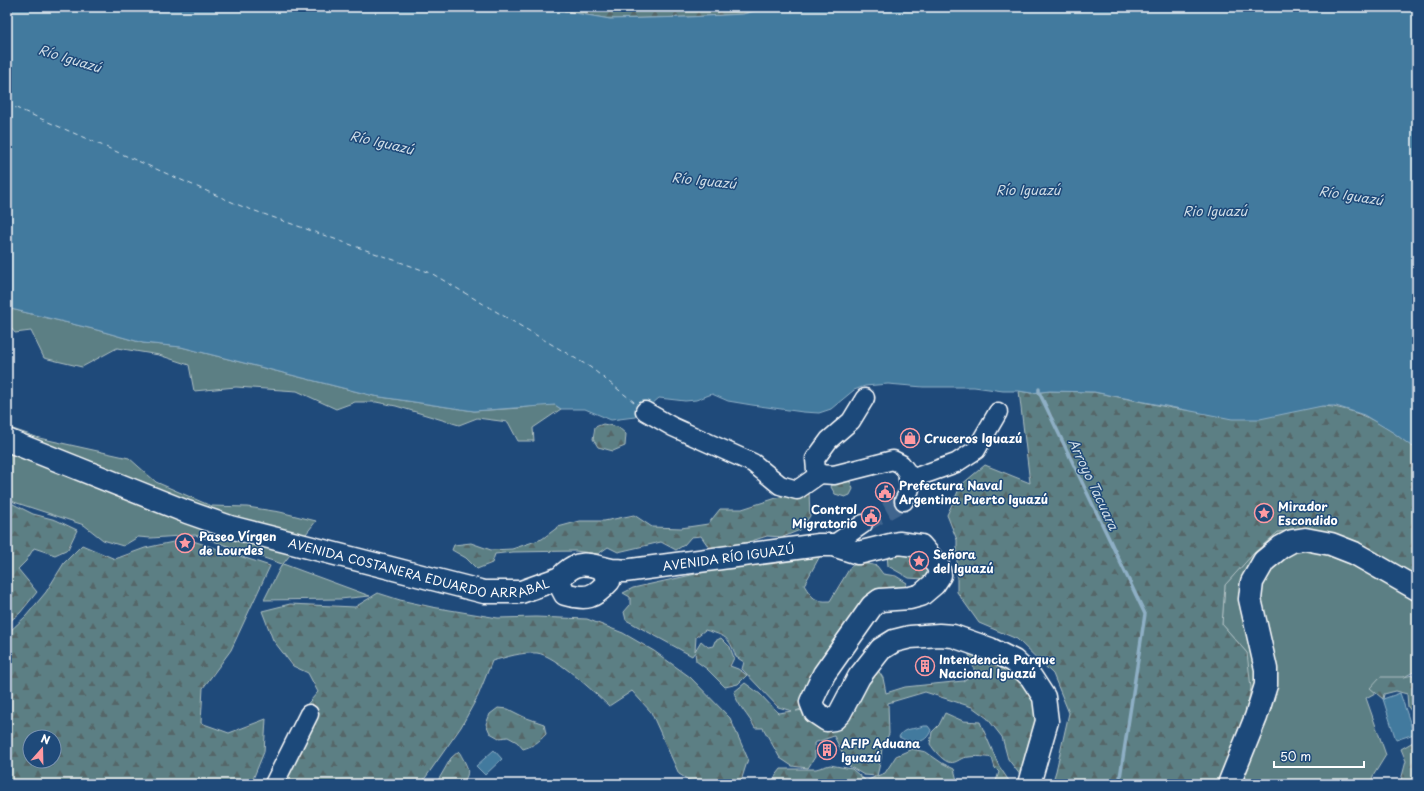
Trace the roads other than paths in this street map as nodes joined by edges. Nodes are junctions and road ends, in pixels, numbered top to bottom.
1 (865, 398) dead end
2 (645, 411) dead end
3 (998, 412) dead end
4 (7, 440) edge
5 (820, 474) junction
6 (908, 480) junction
7 (904, 501) dead end
8 (863, 524) tunnel mouth
9 (833, 545) junction
10 (612, 573) junction
11 (560, 578) junction
12 (1417, 588) edge
13 (308, 714) dead end
14 (274, 784) edge
15 (1029, 784) edge
16 (1229, 784) edge

1 - 5 street
2 - 5 street
3 - 6 street
4 - 11 main road, AVENIDA COSTANERA EDUARDO ARRABAL
5 - 6 street
6 - 7 street
8 - 9 street
9 - 10 main road, AVENIDA RÍO IGUAZÚ
9 - 15 main road, AVENIDA RÍO IGUAZÚ
10 - 11 main road, AVENIDA COSTANERA EDUARDO ARRABAL
10 - 11 main road
12 - 16 main road
13 - 14 street

